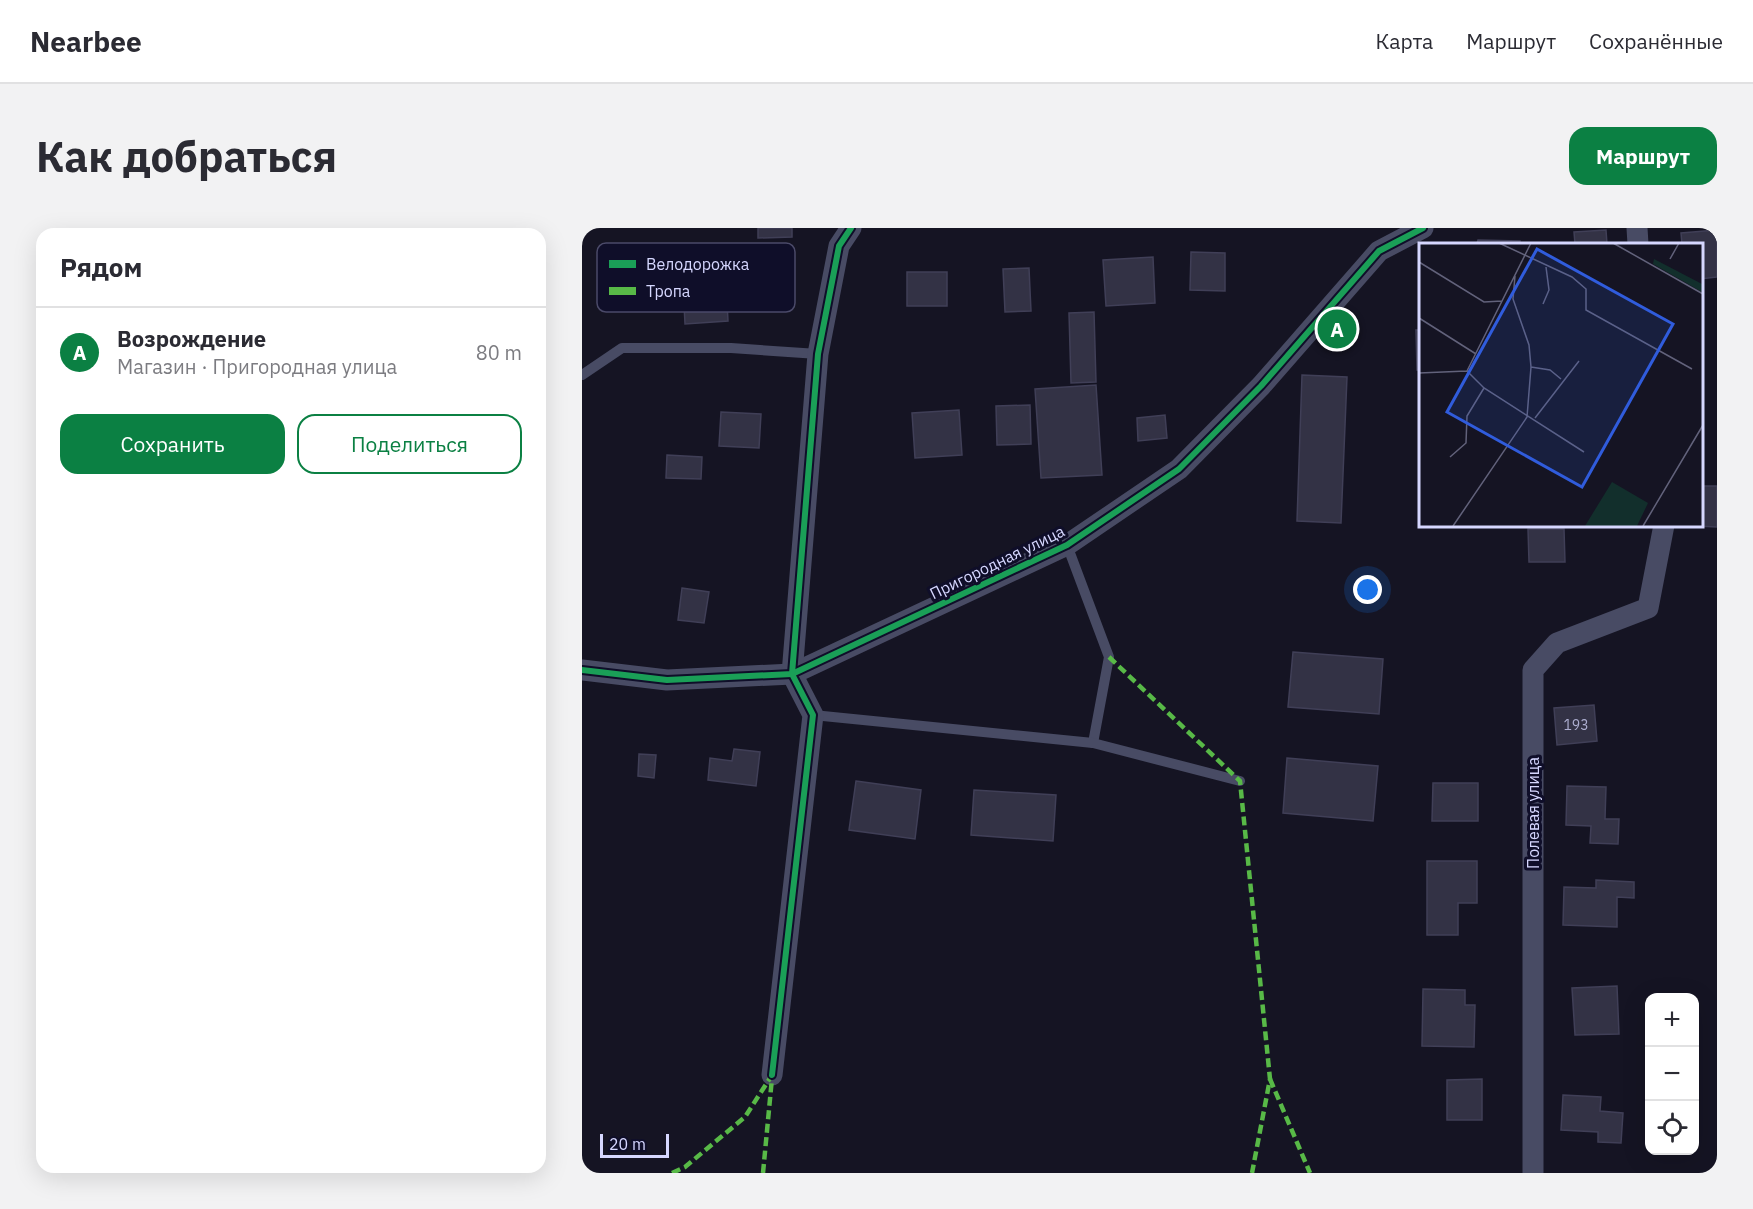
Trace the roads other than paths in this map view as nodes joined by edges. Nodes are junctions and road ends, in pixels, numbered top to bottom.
1 (851, 228) edge
2 (1423, 228) edge
3 (1637, 228) edge
4 (1638, 243) edge
5 (818, 354) junction
6 (582, 375) edge
7 (1664, 526) edge
8 (1067, 545) junction
9 (582, 670) edge
10 (792, 674) junction
11 (813, 715) junction
12 (1093, 743) junction
13 (1240, 782) dead end
14 (772, 1075) dead end
15 (1533, 1173) edge

1 - 5 street
2 - 8 street, Пригородная улица
3 - 4 street
5 - 6 lane
5 - 10 street
7 - 15 street, Полевая улица
8 - 10 street, Пригородная улица
8 - 12 lane
9 - 10 street, Пригородная улица
10 - 11 street
11 - 12 lane
11 - 14 street
12 - 13 lane

